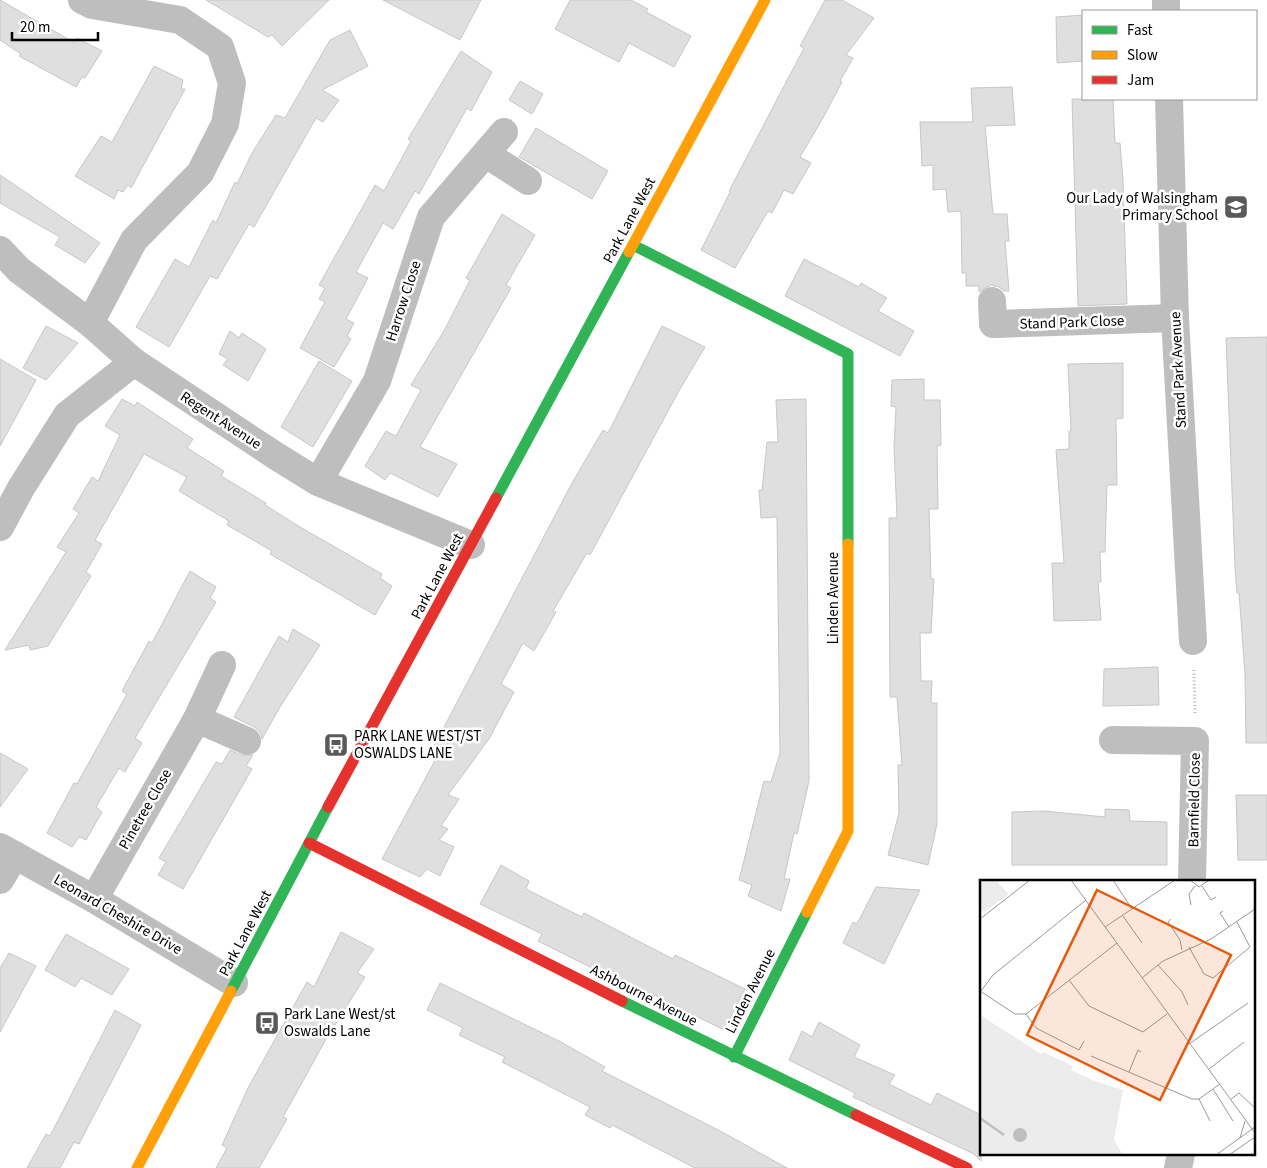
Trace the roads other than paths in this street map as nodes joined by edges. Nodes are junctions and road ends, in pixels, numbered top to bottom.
1 (82, 0) edge
2 (765, 0) edge
3 (1169, 100) edge
4 (504, 132) dead end
5 (486, 154) junction
6 (528, 181) dead end
7 (633, 245) junction
8 (0, 250) edge
9 (992, 301) dead end
10 (1175, 318) junction
11 (90, 323) junction
12 (134, 362) junction
13 (318, 482) junction
14 (0, 527) edge
15 (471, 545) junction
16 (1193, 641) road end
17 (222, 665) dead end
18 (197, 719) junction
19 (1113, 740) dead end
20 (247, 741) dead end
21 (309, 844) junction
22 (7, 851) edge
23 (0, 880) edge
24 (1192, 880) edge
25 (94, 899) junction
26 (234, 984) junction
27 (734, 1057) junction
28 (137, 1168) edge
29 (967, 1168) edge

1 - 11 street
2 - 7 street, Park Lane West
3 - 10 street, Stand Park Avenue
4 - 5 street, Harrow Close
5 - 6 street
5 - 13 street, Harrow Close
7 - 15 street, Park Lane West
7 - 27 street, Linden Avenue
8 - 11 street, Regent Avenue
9 - 10 street, Stand Park Close
10 - 16 street, Stand Park Avenue
11 - 12 street, Regent Avenue
12 - 13 street, Regent Avenue
12 - 14 street
13 - 15 street, Regent Avenue
15 - 21 street, Park Lane West
17 - 18 street, Pinetree Close
18 - 20 street
18 - 25 street, Pinetree Close
19 - 24 street, Barnfield Close
21 - 26 street, Park Lane West
21 - 27 street, Ashbourne Avenue
22 - 23 street
22 - 25 street, Leonard Cheshire Drive
25 - 26 street, Leonard Cheshire Drive
26 - 28 street, Park Lane West
27 - 29 street, Ashbourne Avenue

